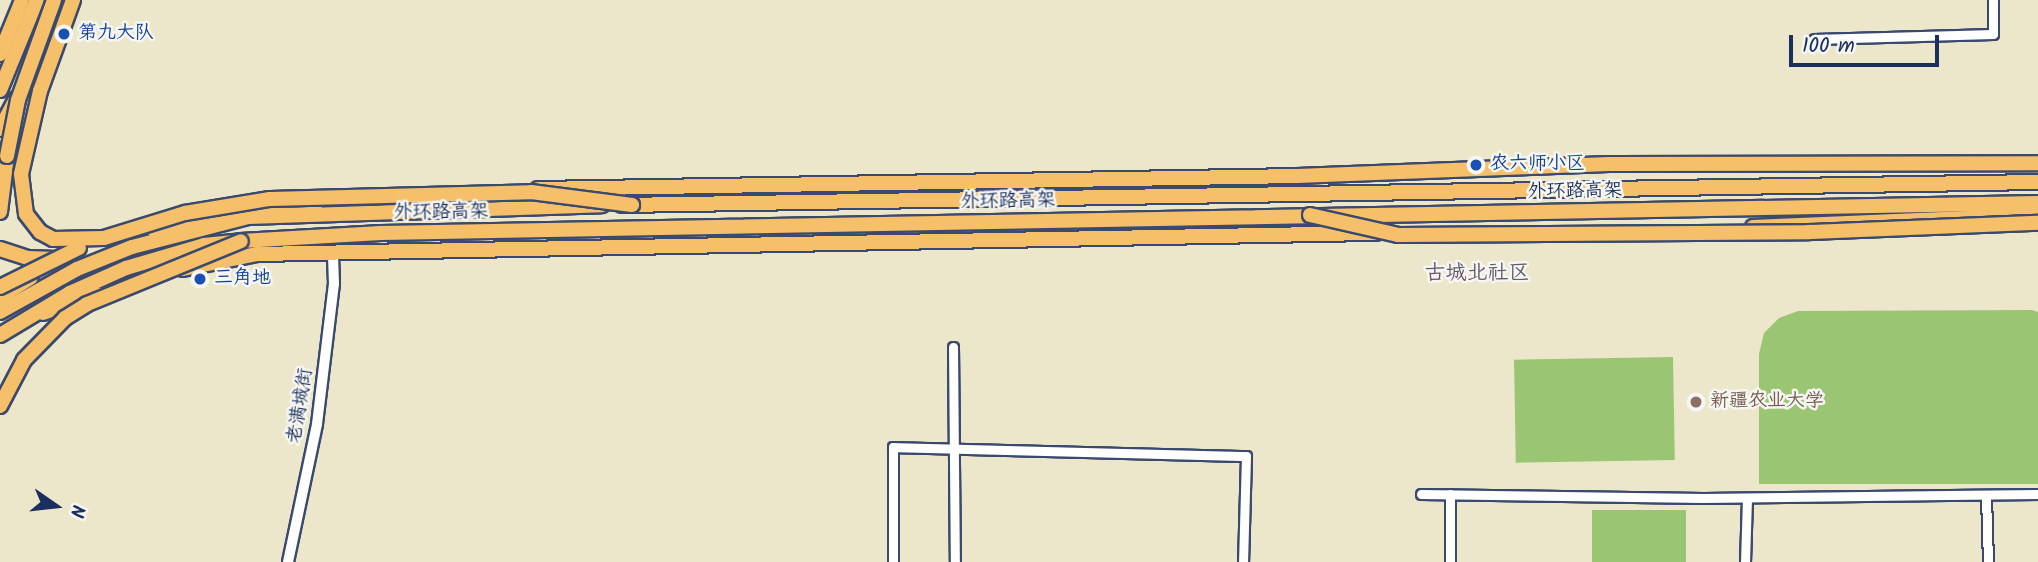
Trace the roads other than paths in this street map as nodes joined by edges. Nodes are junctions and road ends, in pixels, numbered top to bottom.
1 (20, 0) edge
2 (37, 0) edge
3 (55, 0) edge
4 (73, 0) edge
5 (1993, 0) edge
6 (1814, 38) dead end
7 (0, 52) edge
8 (0, 90) edge
9 (14, 103) junction
10 (0, 129) edge
11 (0, 138) edge
12 (7, 156) junction
13 (2038, 163) edge
14 (0, 180) edge
15 (2038, 182) edge
16 (2038, 203) edge
17 (632, 205) junction
18 (0, 212) edge
19 (1310, 215) junction
20 (2038, 215) edge
21 (2038, 223) edge
22 (104, 238) junction
23 (241, 241) junction
24 (0, 249) edge
25 (332, 253) junction
26 (58, 259) junction
27 (0, 287) edge
28 (0, 297) edge
29 (0, 312) edge
30 (0, 335) edge
31 (0, 341) edge
32 (953, 347) dead end
33 (0, 406) edge
34 (956, 448) junction
35 (1420, 494) dead end
36 (2038, 494) edge
37 (1450, 495) junction
38 (1986, 495) junction
39 (1747, 498) junction
40 (288, 562) edge
41 (893, 562) edge
42 (955, 562) edge
43 (1243, 562) edge
44 (1450, 562) edge
45 (1745, 562) edge
46 (1988, 562) edge

1 - 7 main road
2 - 8 main road
3 - 9 main road
3 - 12 main road, bridge
4 - 22 main road, bridge
5 - 6 street
9 - 10 main road
9 - 11 main road
12 - 14 main road
12 - 18 main road
13 - 26 main road
15 - 17 main road, 外环路高架
16 - 19 main road, 外环路高架, bridge
17 - 22 main road, bridge
17 - 29 main road, 外环路高架, bridge
19 - 21 main road, bridge
19 - 23 main road, 外环路高架
20 - 25 main road
22 - 27 main road, bridge
23 - 30 main road, 外环路高架, bridge
23 - 33 main road, bridge
24 - 26 main road
25 - 31 main road
25 - 40 street, 老满城街
26 - 28 main road
32 - 34 street
34 - 41 street
34 - 42 street
34 - 43 street
35 - 37 street
36 - 38 street
37 - 39 street
37 - 44 street
38 - 39 street
38 - 46 street
39 - 45 street

